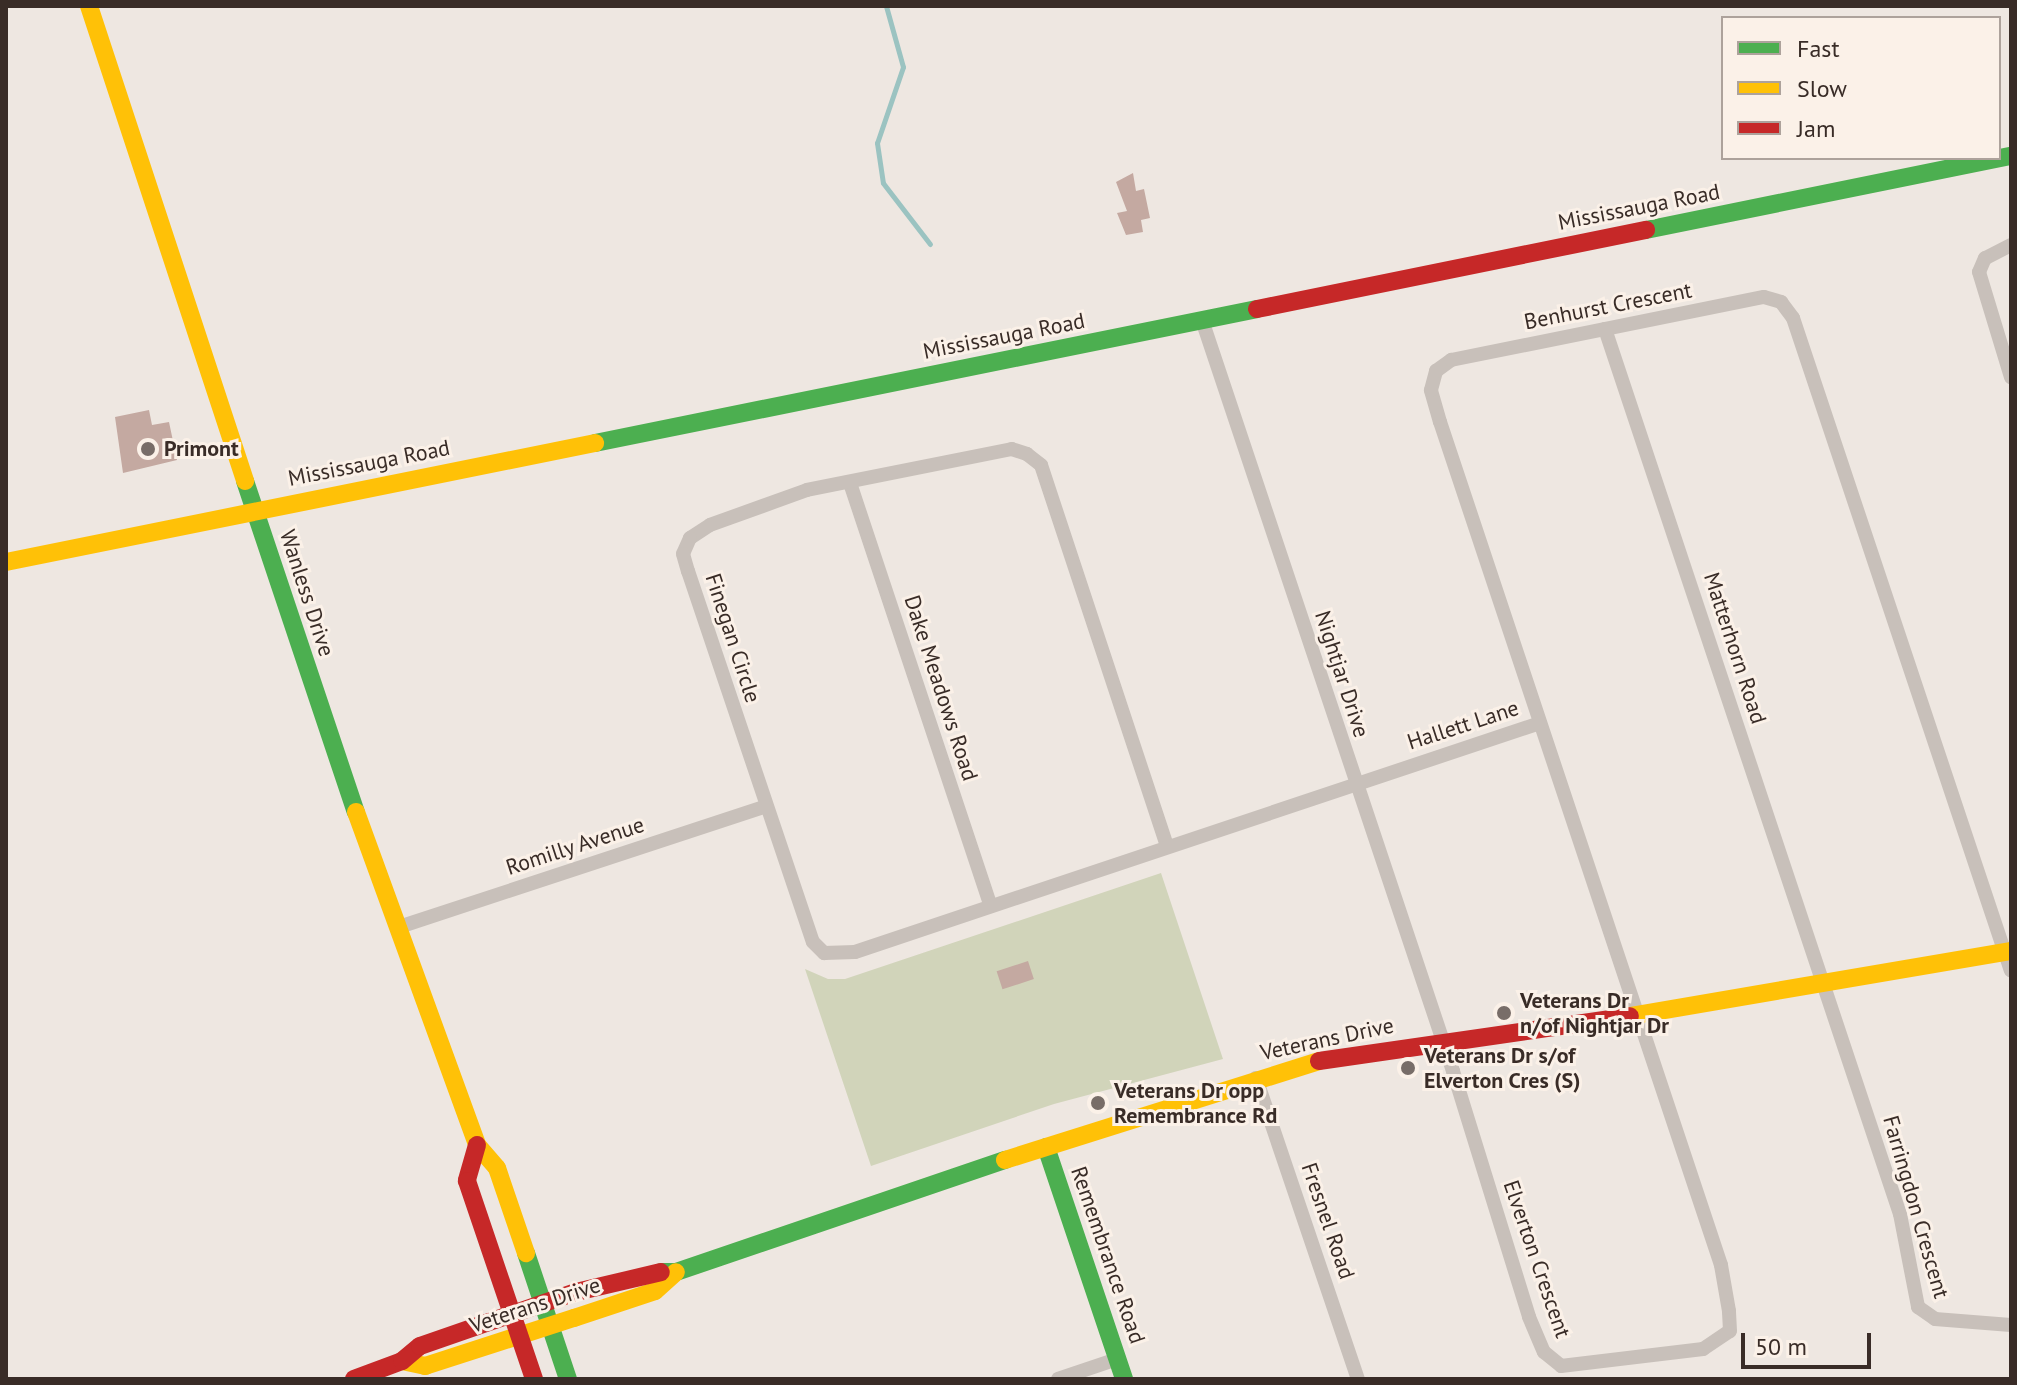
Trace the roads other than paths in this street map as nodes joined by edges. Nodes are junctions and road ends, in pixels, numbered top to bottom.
1 (89, 6) edge
2 (1991, 160) edge
3 (2011, 245) edge
4 (1202, 320) junction
5 (1605, 329) junction
6 (2011, 377) edge
7 (850, 483) junction
8 (255, 511) junction
9 (6, 562) edge
10 (1540, 723) junction
11 (1355, 785) junction
12 (766, 806) junction
13 (1167, 846) junction
14 (991, 906) junction
15 (399, 927) junction
16 (2008, 951) edge
17 (2011, 971) edge
18 (1823, 982) junction
19 (1637, 1015) junction
20 (1442, 1041) junction
21 (1256, 1078) junction
22 (477, 1145) junction
23 (1046, 1147) junction
24 (676, 1272) junction
25 (543, 1304) junction
26 (512, 1315) junction
27 (550, 1324) junction
28 (2011, 1325) edge
29 (519, 1334) junction
30 (1117, 1359) junction
31 (402, 1361) junction
32 (354, 1379) edge
33 (534, 1379) edge
34 (568, 1379) edge
35 (1058, 1379) edge
36 (1124, 1379) edge
37 (1358, 1379) edge

1 - 8 main road, Wanless Drive
2 - 4 main road, Mississauga Road
3 - 6 street
4 - 8 main road, Mississauga Road
4 - 11 street, Nightjar Drive
5 - 10 street, Benhurst Crescent
5 - 16 street, Benhurst Crescent
5 - 18 street, Matterhorn Road
7 - 12 street, Finegan Circle
7 - 13 street, Finegan Circle
7 - 14 street, Dake Meadows Road
8 - 9 main road, Mississauga Road
8 - 15 main road, Wanless Drive
10 - 11 street, Hallett Lane
10 - 19 street, Benhurst Crescent
11 - 13 street, Finegan Circle
11 - 20 street, Nightjar Drive
12 - 14 street, Finegan Circle
12 - 15 street, Romilly Avenue
13 - 14 street, Finegan Circle
15 - 22 main road, Wanless Drive
16 - 17 street
16 - 18 main road, Veterans Drive
18 - 19 main road, Veterans Drive
18 - 28 street, Farringdon Crescent
19 - 20 main road, Veterans Drive
19 - 20 street, Elverton Crescent
20 - 21 main road, Veterans Drive
21 - 23 main road, Veterans Drive
21 - 37 street, Fresnel Road
22 - 25 main road, Wanless Drive
22 - 26 main road
23 - 24 main road, Veterans Drive
23 - 30 main road, Remembrance Road
24 - 25 main road, Veterans Drive
24 - 27 main road, Veterans Drive
25 - 26 main road, Veterans Drive
25 - 27 main road, Wanless Drive
26 - 29 main road
26 - 31 main road, Veterans Drive
27 - 29 main road, Veterans Drive
27 - 34 main road, Wanless Drive
29 - 31 main road, Veterans Drive
29 - 33 main road
30 - 35 street
30 - 36 main road, Remembrance Road
31 - 32 main road, Veterans Drive

